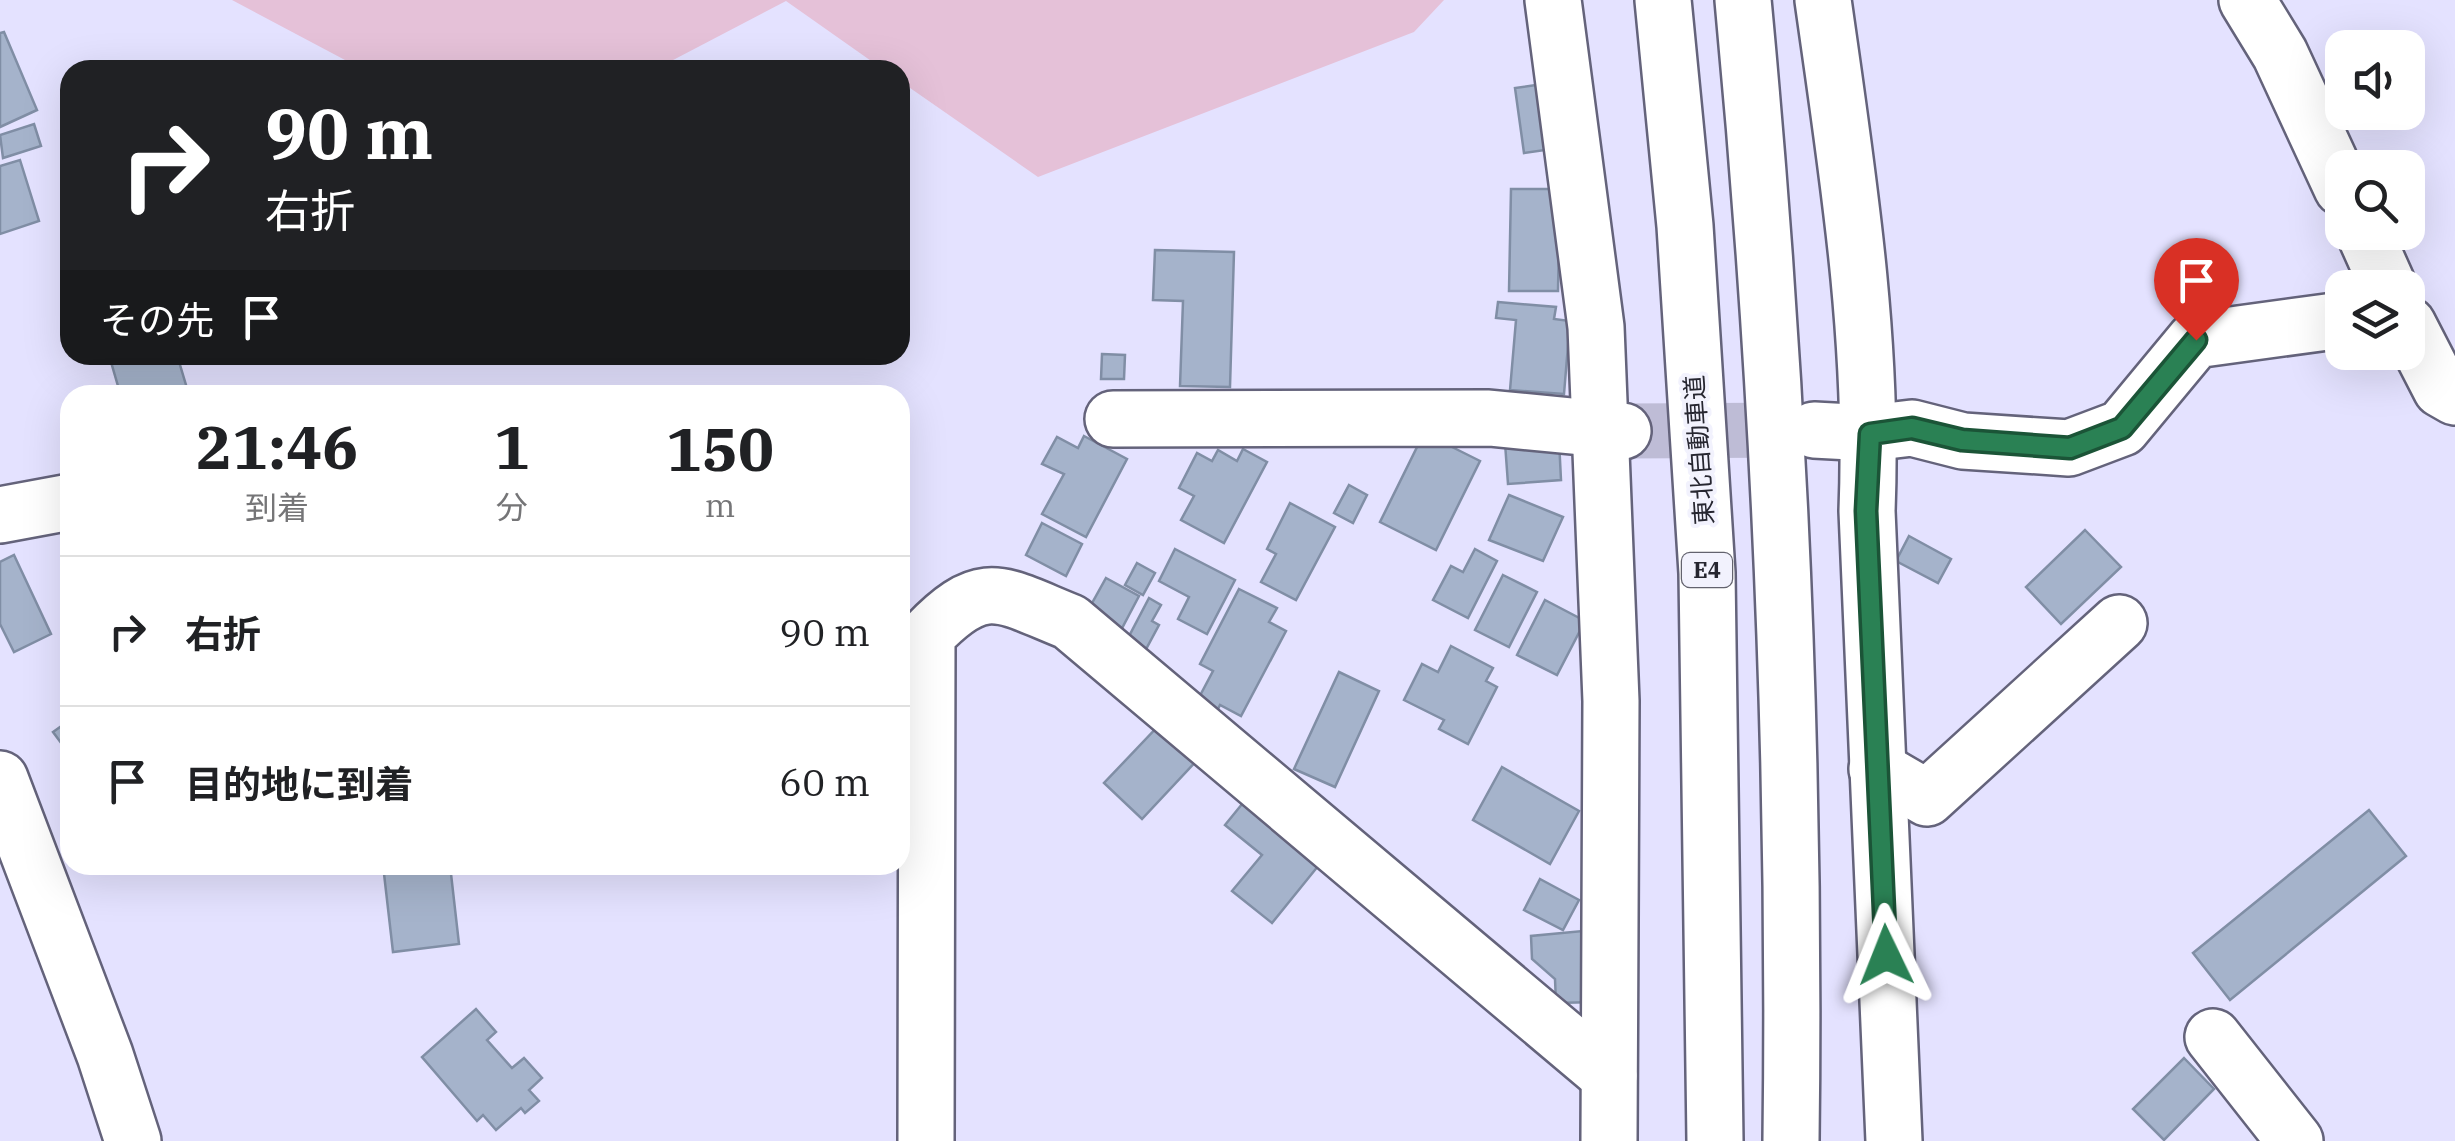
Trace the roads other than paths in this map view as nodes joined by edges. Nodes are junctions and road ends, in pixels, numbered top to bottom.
1 (1553, 0) edge
2 (1663, 0) edge
3 (1743, 0) edge
4 (1823, 0) edge
5 (2247, 0) edge
6 (2325, 151) edge
7 (2325, 322) edge
8 (2425, 357) edge
9 (2455, 396) edge
10 (1113, 419) dead end
11 (1612, 430) junction
12 (1814, 430) tunnel mouth
13 (1870, 434) junction
14 (60, 504) edge
15 (0, 515) edge
16 (2119, 622) dead end
17 (1877, 769) junction
18 (0, 779) edge
19 (2213, 1037) dead end
20 (1609, 1076) junction
21 (133, 1141) edge
22 (926, 1141) edge
23 (1608, 1141) edge
24 (1714, 1141) edge
25 (1791, 1141) edge
26 (1894, 1141) edge
27 (2295, 1141) edge

1 - 11 main road
2 - 24 main road, 東北自動車道 / E4
3 - 25 main road
4 - 13 main road
5 - 6 main road
7 - 13 main road
8 - 9 main road
10 - 11 main road
11 - 20 main road
12 - 13 main road
13 - 17 main road
14 - 15 main road
16 - 17 main road
17 - 26 main road
18 - 21 main road
19 - 27 main road
20 - 22 main road
20 - 23 main road

